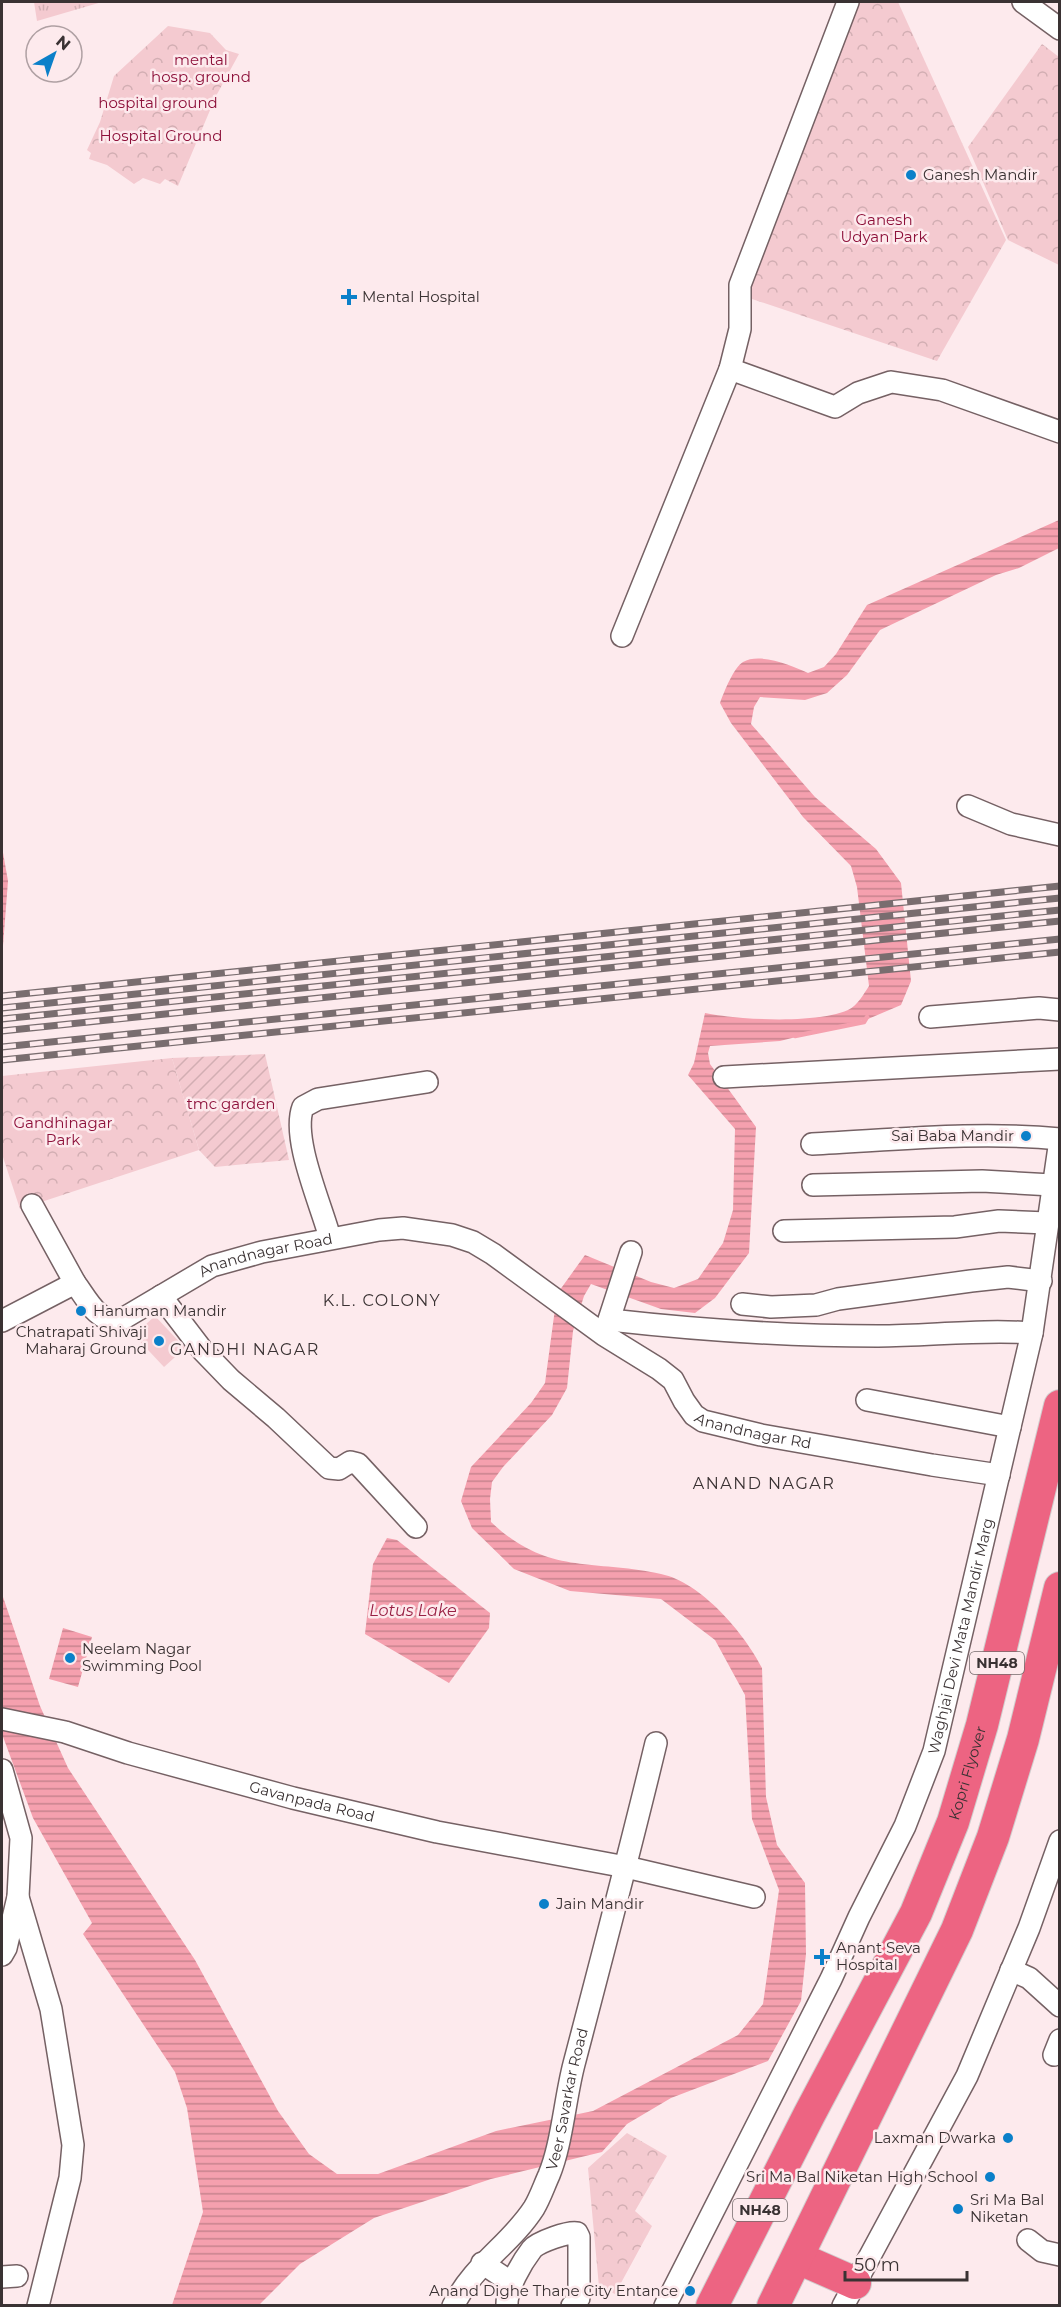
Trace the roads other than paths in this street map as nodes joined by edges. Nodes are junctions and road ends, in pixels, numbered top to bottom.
1 (848, 2) edge
2 (1023, 2) edge
3 (1059, 29) edge
4 (730, 369) junction
5 (1059, 432) edge
6 (622, 636) dead end
7 (968, 806) dead end
8 (1059, 835) edge
9 (1059, 1010) edge
10 (930, 1017) dead end
11 (1059, 1059) edge
12 (723, 1077) dead end
13 (427, 1082) dead end
14 (1059, 1139) edge
15 (812, 1144) dead end
16 (813, 1185) dead end
17 (1052, 1185) junction
18 (32, 1205) dead end
19 (1047, 1223) junction
20 (784, 1231) dead end
21 (330, 1238) junction
22 (631, 1252) dead end
23 (1041, 1281) junction
24 (75, 1283) junction
25 (161, 1296) junction
26 (551, 1297) joint
27 (742, 1304) dead end
28 (2, 1321) edge
29 (607, 1328) junction
30 (1032, 1334) junction
31 (867, 1400) dead end
32 (1059, 1406) edge
33 (1010, 1427) junction
34 (999, 1475) junction
35 (416, 1527) dead end
36 (1059, 1588) edge
37 (2, 1719) edge
38 (656, 1743) dead end
39 (2, 1770) edge
40 (1059, 1841) edge
41 (626, 1867) junction
42 (18, 1897) junction
43 (754, 1897) dead end
44 (2, 1955) edge
45 (1011, 1970) junction
46 (1059, 2006) edge
47 (1028, 2240) dead end
48 (1059, 2255) edge
49 (798, 2258) junction
50 (482, 2263) junction
51 (512, 2283) junction
52 (849, 2294) edge
53 (38, 2306) edge
54 (453, 2306) edge
55 (507, 2306) edge
56 (572, 2306) edge
57 (665, 2306) edge
58 (712, 2306) edge
59 (773, 2306) edge

1 - 4 street
2 - 3 street
4 - 5 street
4 - 6 street
7 - 8 street
9 - 10 street
11 - 12 street
13 - 21 street
14 - 15 street
14 - 17 street, Waghjai Devi Mata Mandir Marg
16 - 17 street
17 - 19 street, Waghjai Devi Mata Mandir Marg
18 - 24 street
19 - 20 street
19 - 23 street, Waghjai Devi Mata Mandir Marg
21 - 25 street, Anandnagar Road
21 - 26 street, Anandnagar Road
22 - 29 street
23 - 27 street
23 - 30 street, Waghjai Devi Mata Mandir Marg
24 - 25 street, Anandnagar Road
24 - 28 street
25 - 35 street
26 - 29 street, Anandnagar Rd
29 - 30 street
29 - 34 street, Anandnagar Rd
30 - 33 street, Waghjai Devi Mata Mandir Marg
31 - 33 street
32 - 58 highway, Kopri Flyover / NH48
33 - 34 street, Waghjai Devi Mata Mandir Marg
34 - 57 street, Waghjai Devi Mata Mandir Marg
36 - 49 highway, NH48
37 - 41 street, Gavanpada Road
38 - 41 street, Veer Savarkar Road
39 - 42 street
40 - 45 street
41 - 43 street, Gavanpada Road
41 - 50 street, Veer Savarkar Road
42 - 44 street
42 - 53 street
45 - 46 street
45 - 52 street
47 - 48 street
49 - 52 highway
49 - 59 highway, NH48
50 - 51 street
50 - 54 street, Veer Savarkar Road
51 - 55 street
51 - 56 street

